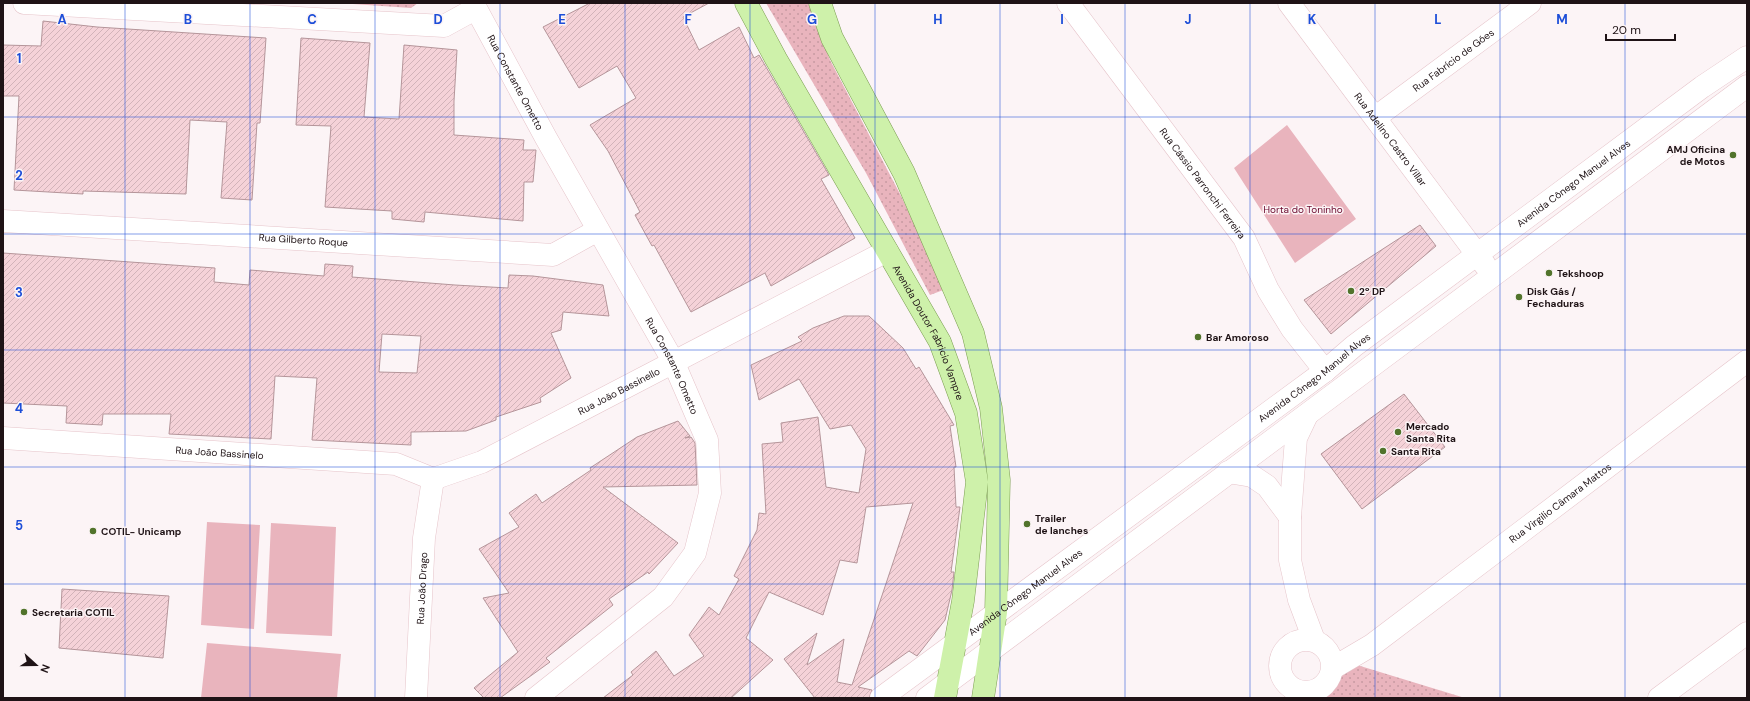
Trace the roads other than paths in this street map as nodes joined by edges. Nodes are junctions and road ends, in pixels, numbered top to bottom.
1 (24, 3) edge
2 (746, 3) edge
3 (820, 3) edge
4 (1068, 3) edge
5 (1290, 3) edge
6 (1530, 3) edge
7 (474, 6) edge
8 (1747, 57) edge
9 (1747, 86) edge
10 (1376, 117) junction
11 (3, 220) edge
12 (598, 230) junction
13 (887, 251) junction
14 (1477, 254) junction
15 (1492, 274) junction
16 (673, 361) junction
17 (1747, 361) edge
18 (1325, 371) junction
19 (1309, 412) junction
20 (3, 438) edge
21 (1228, 472) junction
22 (433, 479) junction
23 (1290, 517) junction
24 (996, 612) junction
25 (1747, 633) edge
26 (955, 643) junction
27 (1318, 650) junction
28 (990, 651) junction
29 (947, 690) edge
30 (1285, 692) edge
31 (416, 698) edge
32 (536, 698) edge
33 (881, 698) edge
34 (926, 698) edge
35 (983, 698) edge
36 (1659, 698) edge

1 - 7 street
2 - 13 main road, Avenida Doutor Fabricio Vampre
3 - 24 main road
4 - 18 street, Rua Cássio Parronchi Ferreira
5 - 10 street, Rua Adelino Castro Villar
6 - 10 street, Rua Fabrício de Góes
7 - 12 street, Rua Constante Ometto
8 - 14 street, Avenida Cônego Manuel Alves
9 - 15 street
10 - 14 street, Rua Adelino Castro Villar
11 - 12 street, Rua Gilberto Roque
12 - 16 street, Rua Constante Ometto
13 - 16 street, Rua João Bassinello
13 - 26 main road, Avenida Doutor Fabricio Vampre
14 - 15 street, Rua Adelino Castro Villar
14 - 18 street, Avenida Cônego Manuel Alves
15 - 19 street
16 - 22 street, Rua João Bassinello
16 - 32 street, Rua Constante Ometto
17 - 27 street, Rua Virgilio Câmara Mattos
18 - 24 street, Avenida Cônego Manuel Alves
19 - 21 street
19 - 23 street
20 - 22 street, Rua João Bassinelo
21 - 23 street
21 - 28 street
22 - 31 street, Rua João Drago
23 - 27 street
24 - 26 street, Avenida Cônego Manuel Alves
24 - 28 main road
25 - 36 street
26 - 29 main road, Avenida Doutor Fabricio Vampre
26 - 33 street, Avenida Cônego Manuel Alves
27 - 30 street, Rua Virgilio Câmara Mattos
27 - 30 street
28 - 29 street
28 - 35 main road
29 - 34 street

